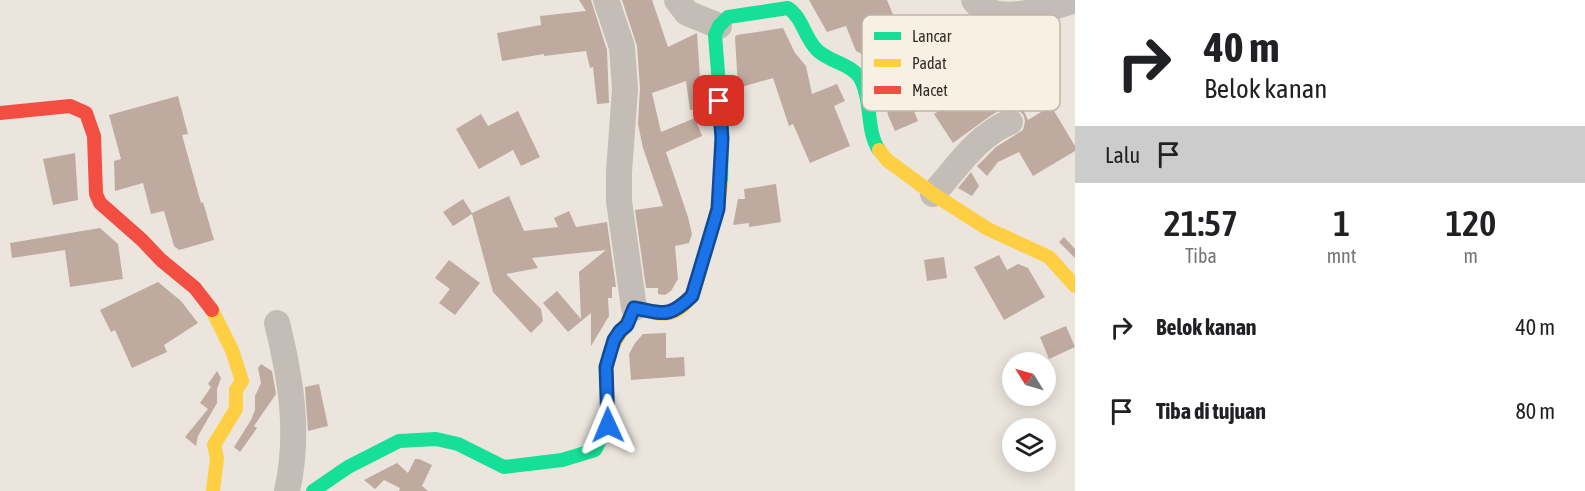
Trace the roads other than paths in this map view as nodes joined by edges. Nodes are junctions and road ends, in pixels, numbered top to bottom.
1 (606, 0) edge
2 (677, 0) edge
3 (974, 0) edge
4 (1075, 0) edge
5 (801, 5) edge
6 (719, 26) junction
7 (862, 82) edge
8 (868, 111) edge
9 (0, 113) edge
10 (1010, 122) dead end
11 (933, 194) junction
12 (1075, 286) edge
13 (634, 308) junction
14 (277, 324) dead end
15 (213, 491) edge
16 (287, 491) edge
17 (313, 491) edge

1 - 13 street
2 - 6 street
3 - 4 street
5 - 6 street
5 - 7 street
6 - 13 street
8 - 11 street
9 - 15 street
10 - 11 street
11 - 12 street
13 - 17 street
14 - 16 street

